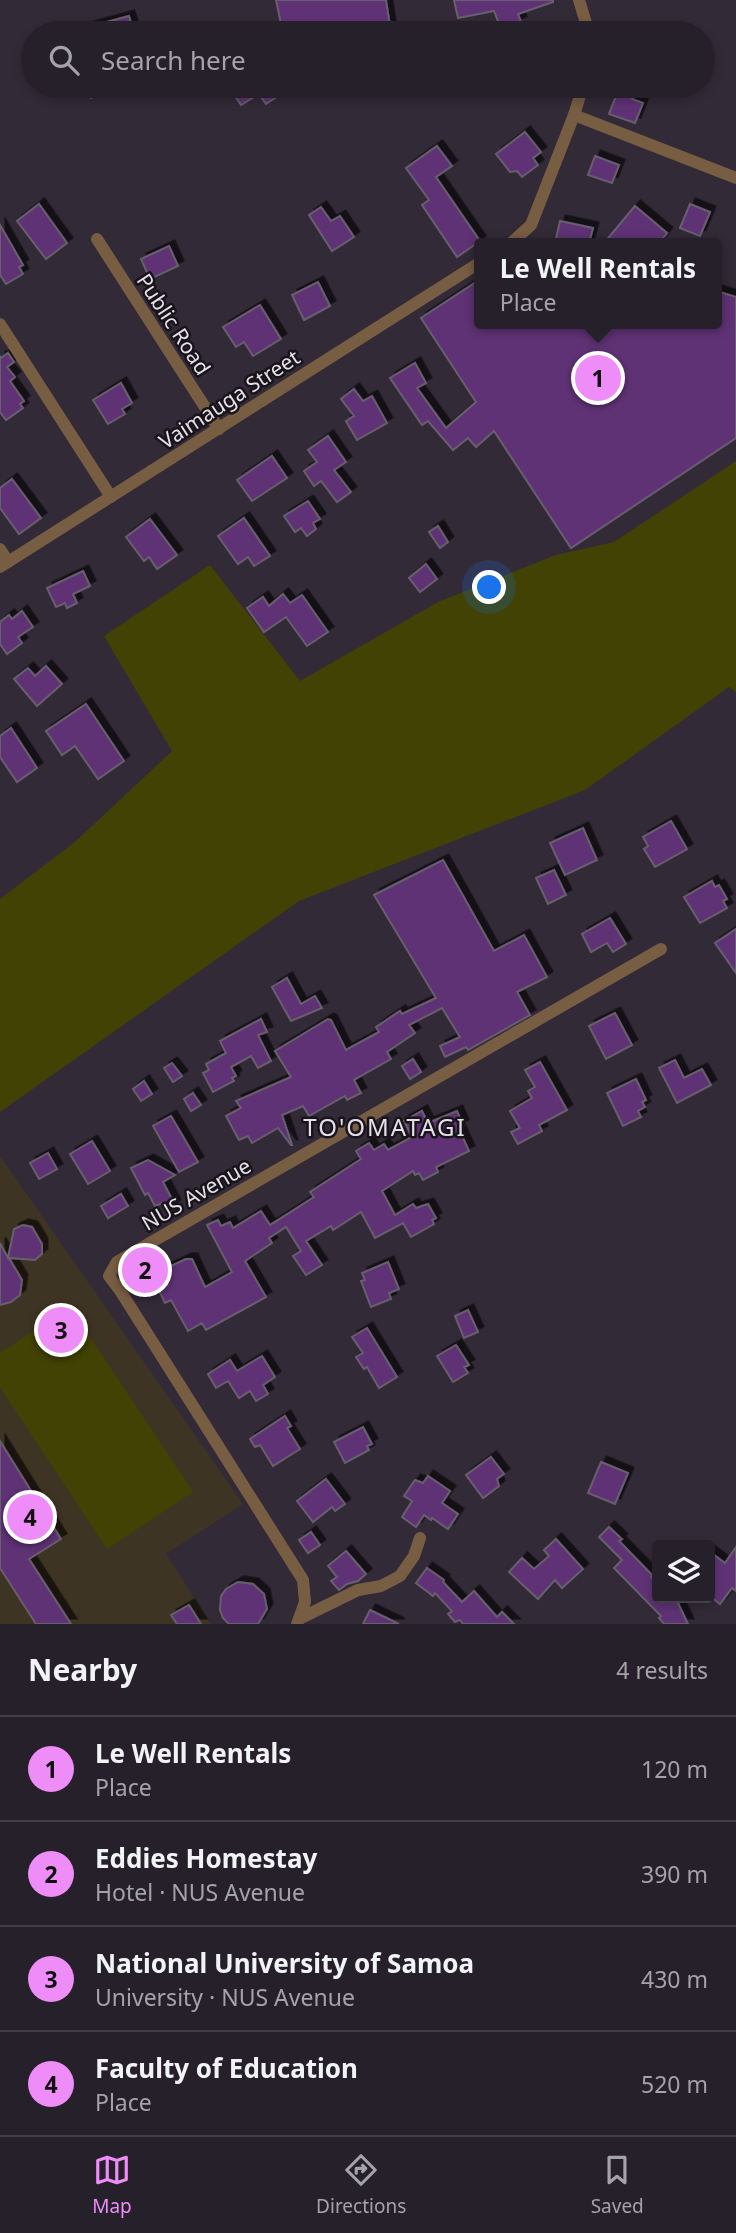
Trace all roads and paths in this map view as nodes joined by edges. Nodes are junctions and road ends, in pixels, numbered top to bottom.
1 (579, 0) edge
2 (585, 21) edge
3 (579, 98) edge
4 (574, 115) junction
5 (736, 178) edge
6 (517, 238) edge
7 (97, 239) dead end
8 (474, 266) edge
9 (0, 324) edge
10 (219, 429) junction
11 (111, 497) junction
12 (0, 549) edge
13 (4, 564) edge
14 (661, 949) dead end
15 (420, 1538) dead end
16 (298, 1622) edge

1 - 2 street
3 - 4 street
4 - 5 street
4 - 6 street
7 - 10 street, Public Road
8 - 10 street, Vaimauga Street
9 - 11 street
10 - 11 street, Vaimauga Street
11 - 13 street, Vaimauga Street
12 - 13 street
14 - 16 street, NUS Avenue
15 - 16 street

